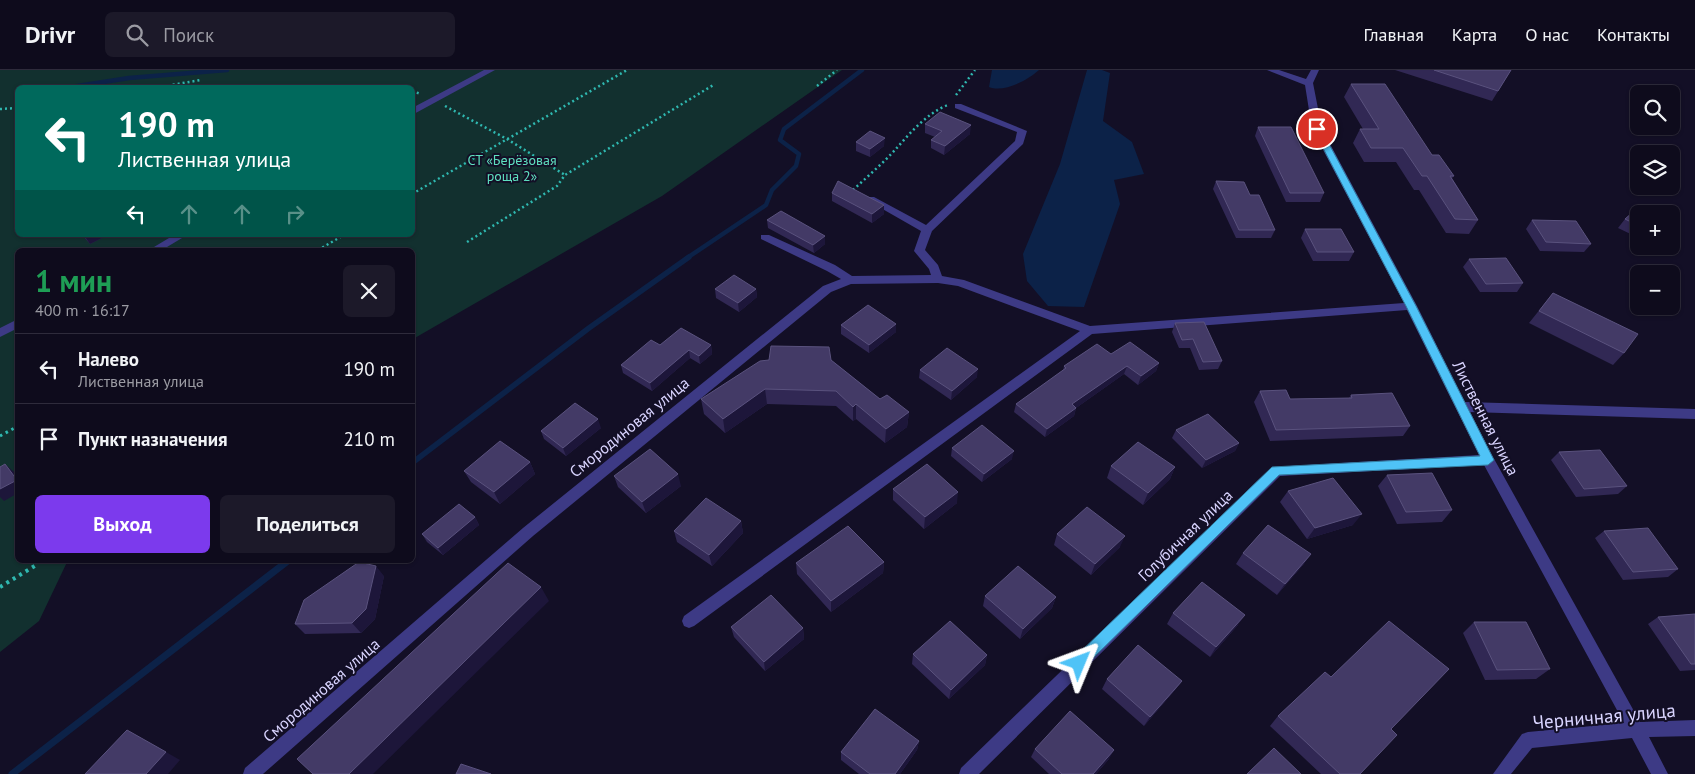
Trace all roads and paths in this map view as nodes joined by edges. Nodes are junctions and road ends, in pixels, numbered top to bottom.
1 (491, 70) edge
2 (628, 70) edge
3 (837, 70) edge
4 (975, 70) edge
5 (1271, 70) edge
6 (1315, 70) edge
7 (201, 80) dead end
8 (1309, 83) junction
9 (715, 84) dead end
10 (171, 85) edge
11 (816, 86) dead end
12 (415, 92) edge
13 (434, 100) junction
14 (958, 106) dead end
15 (15, 108) edge
16 (0, 109) edge
17 (415, 110) edge
18 (507, 139) junction
19 (565, 175) junction
20 (853, 190) joint
21 (415, 192) edge
22 (927, 230) junction
23 (178, 237) edge
24 (341, 237) edge
25 (766, 237) dead end
26 (467, 242) dead end
27 (158, 248) edge
28 (321, 248) edge
29 (850, 280) junction
30 (938, 280) junction
31 (1411, 306) junction
32 (15, 324) edge
33 (1089, 330) junction
34 (0, 332) edge
35 (1462, 407) junction
36 (1695, 414) edge
37 (15, 428) edge
38 (0, 436) edge
39 (1488, 460) junction
40 (38, 564) dead end
41 (0, 587) edge
42 (689, 621) dead end
43 (1695, 728) edge
44 (1636, 730) junction
45 (251, 774) edge
46 (968, 774) edge
47 (1501, 774) edge
48 (1660, 774) edge

1 - 13 street
2 - 18 path
3 - 11 path
4 - 20 path
5 - 8 street
6 - 8 street
7 - 10 path
8 - 31 street, Лиственная улица
9 - 19 path
12 - 13 path
13 - 17 street
13 - 18 path
14 - 22 street
15 - 16 path
18 - 19 path
18 - 21 path
19 - 26 path
20 - 22 street
22 - 30 street
23 - 27 street
24 - 28 path
25 - 29 street
29 - 30 street, Смородиновая улица
29 - 45 street, Смородиновая улица
30 - 33 street, Смородиновая улица
31 - 33 street
31 - 35 street, Лиственная улица
32 - 34 street
33 - 42 street
35 - 36 street
35 - 39 street, Лиственная улица
37 - 38 path
39 - 44 street, Лиственная улица
39 - 46 street, Голубичная улица
40 - 41 path
43 - 44 street, Черничная улица
44 - 47 street, Черничная улица
44 - 48 street, Лиственная улица

